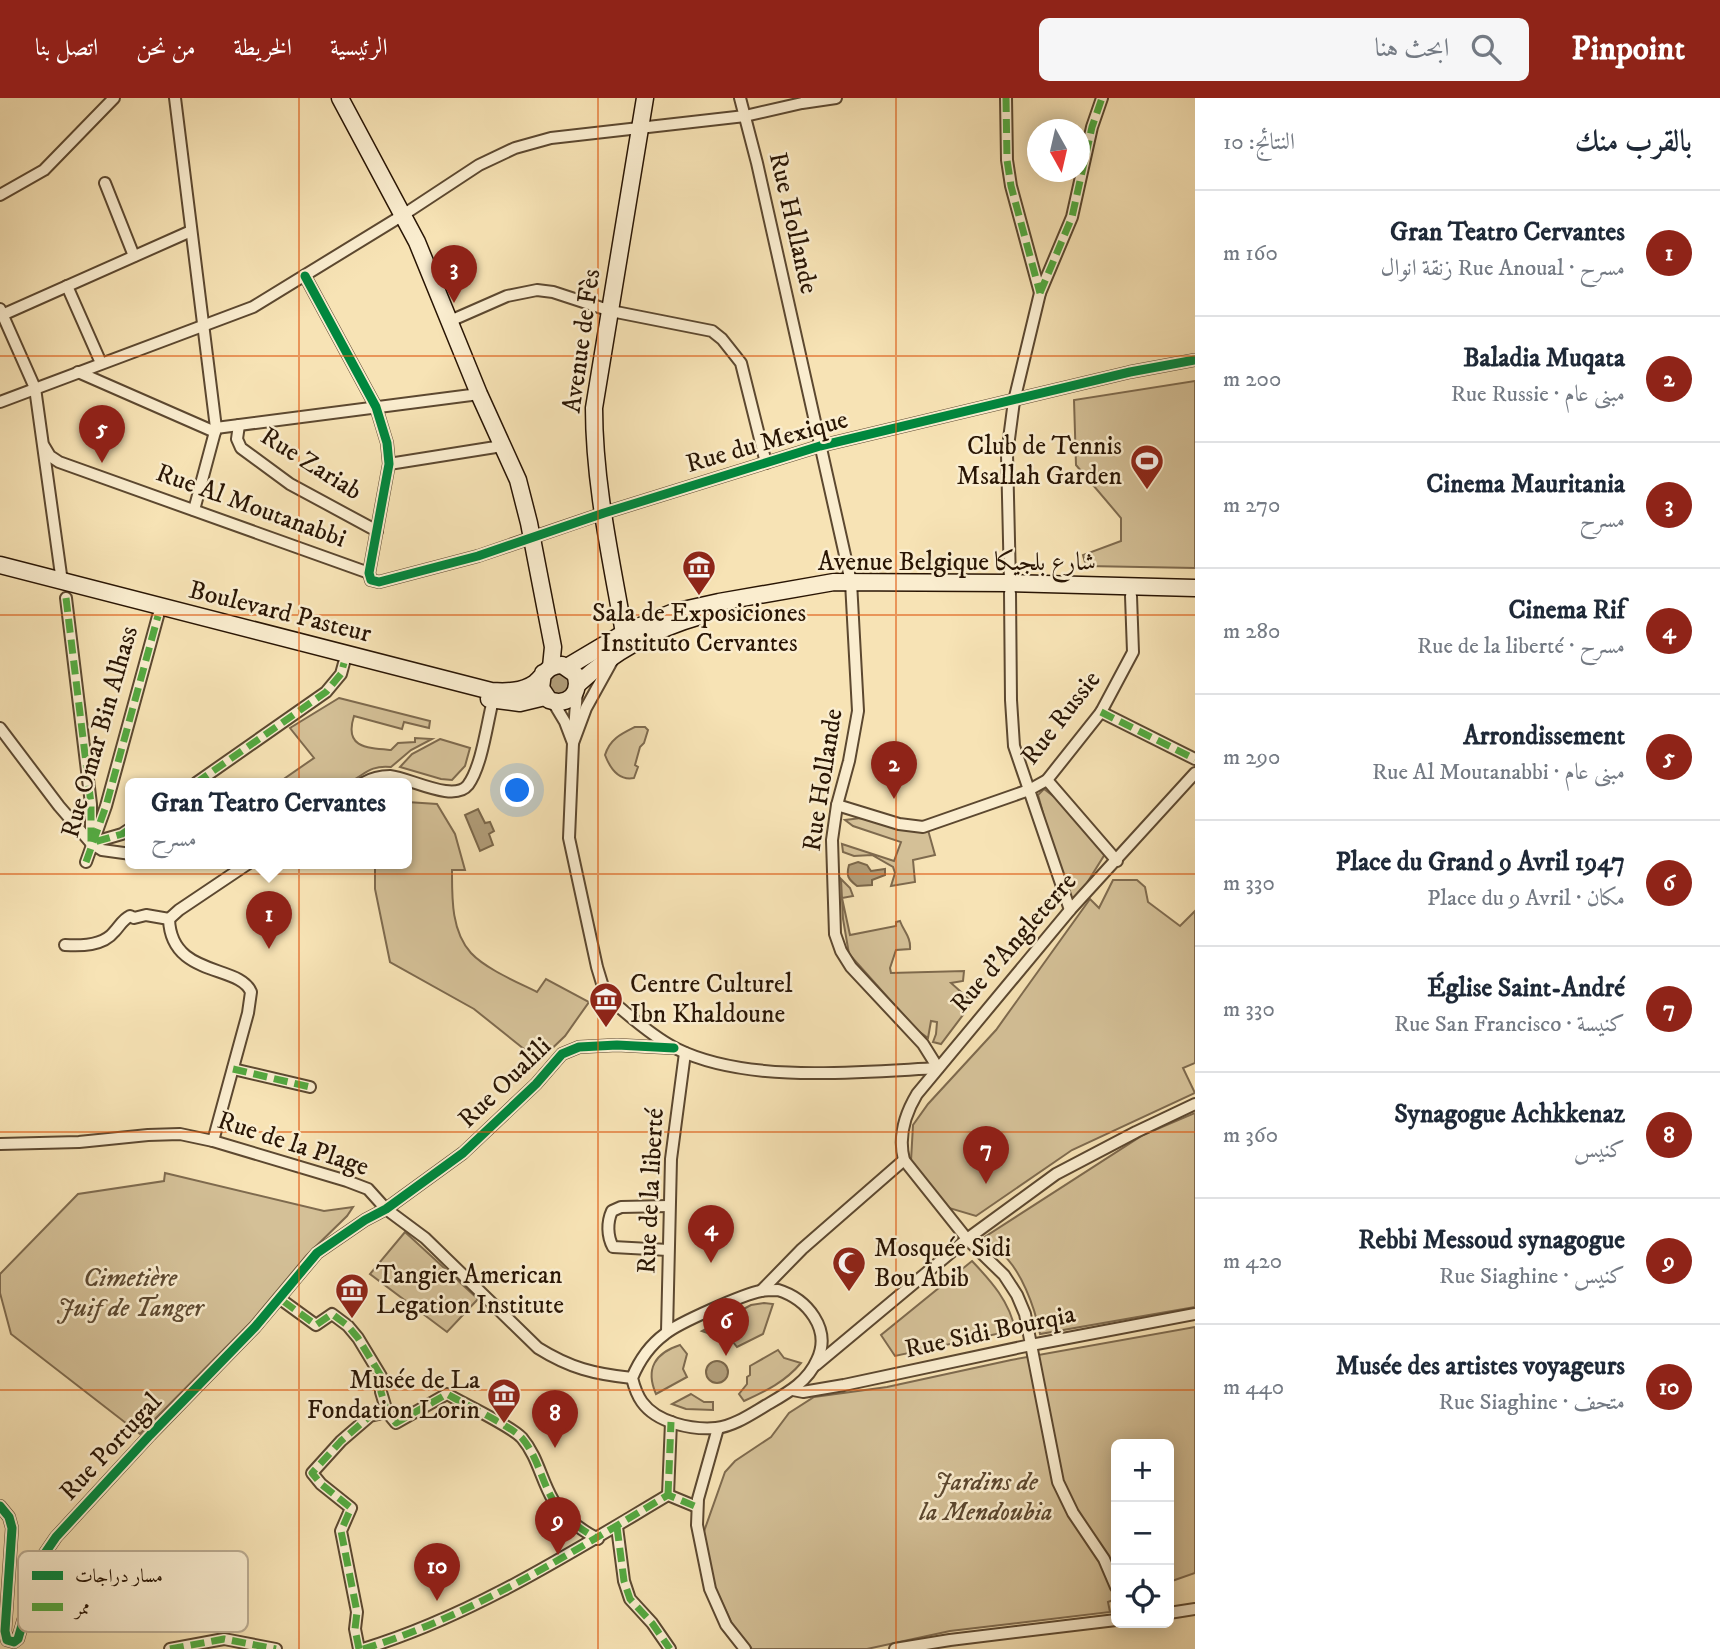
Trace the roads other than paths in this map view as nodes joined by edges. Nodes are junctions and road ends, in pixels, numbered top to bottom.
1 (114, 98) edge
2 (175, 98) edge
3 (340, 98) edge
4 (645, 98) edge
5 (740, 98) edge
6 (836, 98) edge
7 (1006, 98) edge
8 (1102, 98) edge
9 (745, 116) junction
10 (640, 129) junction
11 (105, 183) dead end
12 (0, 194) edge
13 (403, 215) junction
14 (191, 231) junction
15 (134, 256) junction
16 (305, 276) junction
17 (67, 286) junction
18 (1040, 293) junction
19 (611, 311) junction
20 (1, 313) edge
21 (450, 321) junction
22 (202, 326) junction
23 (1195, 360) edge
24 (101, 363) junction
25 (78, 372) junction
26 (36, 388) junction
27 (479, 394) junction
28 (1014, 401) junction
29 (0, 402) edge
30 (376, 407) junction
31 (239, 425) junction
32 (216, 430) junction
33 (44, 446) junction
34 (502, 446) junction
35 (820, 446) junction
36 (766, 463) junction
37 (389, 464) junction
38 (194, 510) junction
39 (604, 513) junction
40 (377, 531) junction
41 (531, 538) junction
42 (0, 565) edge
43 (370, 569) junction
44 (0, 575) edge
45 (62, 582) junction
46 (851, 587) junction
47 (1010, 588) junction
48 (1195, 588) edge
49 (1132, 596) junction
50 (66, 598) dead end
51 (1195, 598) edge
52 (158, 616) junction
53 (624, 634) junction
54 (616, 654) junction
55 (344, 663) junction
56 (554, 669) junction
57 (577, 687) junction
58 (549, 699) junction
59 (500, 701) junction
60 (1101, 712) junction
61 (0, 728) edge
62 (573, 743) junction
63 (1195, 759) edge
64 (1195, 773) edge
65 (203, 778) edge
66 (374, 778) edge
67 (399, 778) edge
68 (1046, 780) junction
69 (412, 782) edge
70 (1029, 790) junction
71 (837, 805) junction
72 (125, 832) edge
73 (91, 843) junction
74 (125, 853) edge
75 (1117, 861) junction
76 (86, 862) dead end
77 (240, 869) edge
78 (1070, 910) junction
79 (169, 919) junction
80 (65, 945) dead end
81 (674, 1048) junction
82 (685, 1053) junction
83 (939, 1068) junction
84 (233, 1069) junction
85 (310, 1087) dead end
86 (1195, 1104) edge
87 (214, 1141) junction
88 (0, 1144) edge
89 (904, 1160) junction
90 (669, 1206) junction
91 (386, 1209) junction
92 (967, 1239) junction
93 (668, 1250) junction
94 (761, 1291) junction
95 (283, 1301) dead end
96 (1195, 1314) edge
97 (667, 1332) junction
98 (1031, 1345) junction
99 (814, 1367) junction
100 (632, 1378) junction
101 (793, 1390) junction
102 (387, 1412) junction
103 (671, 1422) junction
104 (718, 1428) junction
105 (668, 1495) junction
106 (0, 1506) edge
107 (696, 1507) junction
108 (617, 1527) junction
109 (598, 1539) junction
110 (46, 1551) edge
111 (1111, 1575) edge
112 (1195, 1609) edge
113 (1174, 1612) edge
114 (1111, 1621) edge
115 (19, 1645) edge
116 (380, 1647) edge
117 (170, 1649) edge
118 (276, 1649) edge
119 (361, 1649) edge
120 (670, 1649) edge
121 (745, 1649) edge
122 (895, 1649) edge

1 - 12 street
2 - 14 street
3 - 13 main road
4 - 10 main road, Avenue de Fès
5 - 9 street, Rue Hollande
6 - 9 street
7 - 18 street
8 - 18 street
9 - 10 street
9 - 35 street, Rue Hollande
10 - 13 street
10 - 19 main road, Avenue de Fès
11 - 15 street
13 - 16 street
13 - 21 main road
14 - 15 street
14 - 22 street
15 - 17 street
16 - 22 street
16 - 30 street
17 - 20 street
17 - 24 street
18 - 28 street
19 - 21 street
19 - 36 street
19 - 39 main road, Avenue de Fès
20 - 26 street
21 - 27 main road
22 - 24 street
22 - 32 street
23 - 28 street, Rue du Mexique
24 - 25 street
25 - 26 street
25 - 32 street
26 - 29 street
26 - 33 street
27 - 30 street
27 - 34 main road
28 - 35 street, Rue du Mexique
28 - 47 street
30 - 31 street
30 - 37 street
31 - 32 street
31 - 40 street, Rue Zariab
32 - 38 street
33 - 38 street, Rue Al Moutanabbi
33 - 45 street
34 - 37 street
34 - 41 main road
35 - 36 street, Rue du Mexique
35 - 46 street, Rue Hollande
36 - 39 street, Rue du Mexique
37 - 40 street
38 - 43 street, Rue Al Moutanabbi
39 - 41 street, Rue du Mexique
39 - 53 main road, Avenue de Fès
40 - 43 street
41 - 43 street, Rue du Mexique
41 - 56 main road
42 - 45 main road, Boulevard Pasteur
44 - 52 main road
45 - 56 main road, Boulevard Pasteur
46 - 47 main road, Avenue Belgique شارع بلجيكا
46 - 53 main road, Avenue Belgique شارع بلجيكا
46 - 54 main road, Avenue Belgique شارع بلجيكا
46 - 71 street, Rue Hollande
47 - 48 main road, Avenue Belgique شارع بلجيكا
47 - 49 main road, Avenue Belgique شارع بلجيكا
47 - 70 street
49 - 51 main road, Avenue Belgique شارع بلجيكا
49 - 60 street, Rue Russie
50 - 73 street
52 - 55 main road
52 - 73 street, Rue Omar Bin Alhass
53 - 54 main road
53 - 56 main road, Avenue Belgique شارع بلجيكا
54 - 57 main road, Avenue Belgique شارع بلجيكا
54 - 62 street
55 - 59 main road
55 - 65 street
56 - 57 main road
56 - 58 main road
57 - 58 main road
57 - 62 street
58 - 59 main road
58 - 62 street
59 - 69 street
60 - 63 street
60 - 68 street, Rue Russie
61 - 73 street
62 - 81 street
64 - 75 street, Rue d'Angleterre
66 - 67 street
68 - 70 street, Rue Russie
68 - 75 street
70 - 71 street, Rue Russie
70 - 78 street
71 - 83 street, Rue Hollande
72 - 73 street
73 - 74 street
73 - 76 street, Rue Omar Bin Alhass
75 - 78 street, Rue d'Angleterre
77 - 79 street
78 - 83 street, Rue d'Angleterre
79 - 80 street
79 - 84 street
81 - 82 street
81 - 91 street, Rue Oualili
82 - 83 street
82 - 90 street, Rue de la liberté
83 - 89 street, Rue d'Angleterre
84 - 85 street
84 - 87 street
86 - 92 street
87 - 88 street, Rue de la Plage
87 - 91 street, Rue de la Plage
89 - 92 street
89 - 94 street
90 - 93 street, Rue de la liberté
90 - 93 street
91 - 100 street, Rue de la Plage
91 - 110 street, Rue Portugal
92 - 98 street
92 - 99 street
93 - 97 street, Rue de la liberté
94 - 97 street
94 - 99 street
95 - 102 street
96 - 98 street, Rue Sidi Bourqia
97 - 100 street
98 - 101 street, Rue Sidi Bourqia
98 - 111 street
99 - 101 street
100 - 103 street
101 - 104 street
102 - 109 street
102 - 119 street
103 - 104 street
103 - 105 street
104 - 107 street
105 - 107 street
105 - 108 street
106 - 115 street, Rue Portugal
107 - 121 street
108 - 109 street
108 - 120 street
109 - 116 street
112 - 113 street
114 - 122 street
116 - 119 street
117 - 118 street

